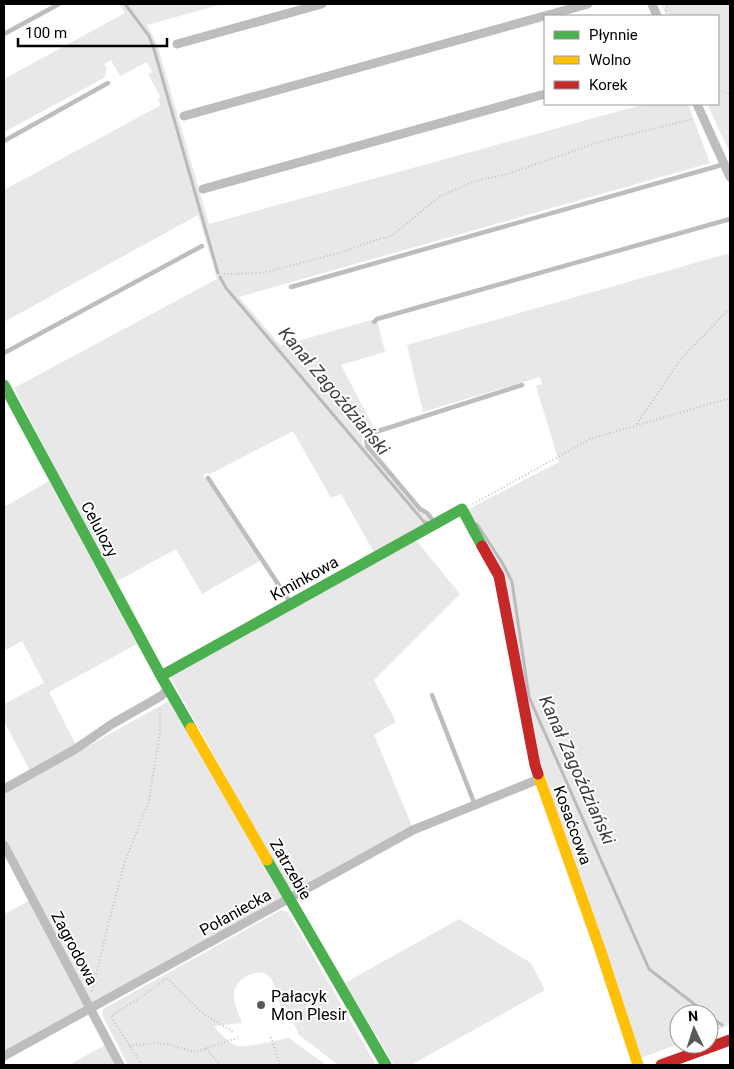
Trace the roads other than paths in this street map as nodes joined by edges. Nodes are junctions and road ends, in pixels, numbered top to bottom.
1 (59, 4) edge
2 (322, 4) edge
3 (588, 4) edge
4 (548, 15) edge
5 (544, 16) edge
6 (4, 34) edge
7 (177, 44) dead end
8 (108, 83) dead end
9 (544, 94) edge
10 (697, 105) edge
11 (184, 116) dead end
12 (4, 141) edge
13 (725, 164) junction
14 (730, 177) edge
15 (203, 189) dead end
16 (730, 219) edge
17 (202, 246) dead end
18 (291, 287) dead end
19 (374, 322) dead end
20 (4, 353) edge
21 (522, 385) dead end
22 (4, 386) edge
23 (208, 478) dead end
24 (462, 509) joint
25 (436, 524) junction
26 (291, 604) junction
27 (161, 676) junction
28 (165, 692) junction
29 (432, 696) dead end
30 (539, 779) junction
31 (4, 789) edge
32 (475, 805) junction
33 (4, 845) edge
34 (290, 899) junction
35 (90, 1008) junction
36 (730, 1040) edge
37 (4, 1056) edge
38 (120, 1065) edge
39 (386, 1065) edge
40 (638, 1065) edge
41 (661, 1065) edge

1 - 6 lane
2 - 7 street
3 - 4 street
5 - 11 street
8 - 12 lane
9 - 15 street
10 - 13 street
13 - 14 street
13 - 18 lane
16 - 19 lane
17 - 20 lane
21 - 25 lane
22 - 27 street, Celulozy
23 - 26 lane
24 - 25 street, Kminkowa
24 - 30 street, Kosaćcowa
25 - 26 street, Kminkowa
26 - 27 street, Kminkowa
27 - 28 street, Celulozy
28 - 31 street
28 - 34 street, Zatrzebie
29 - 32 lane
30 - 32 street, Połaniecka
30 - 40 street, Kosaćcowa
32 - 34 street, Połaniecka
33 - 35 street, Zagrodowa
34 - 35 street, Połaniecka
34 - 39 street, Zatrzebie
35 - 37 street, Połaniecka
35 - 38 street, Zagrodowa
36 - 41 street

